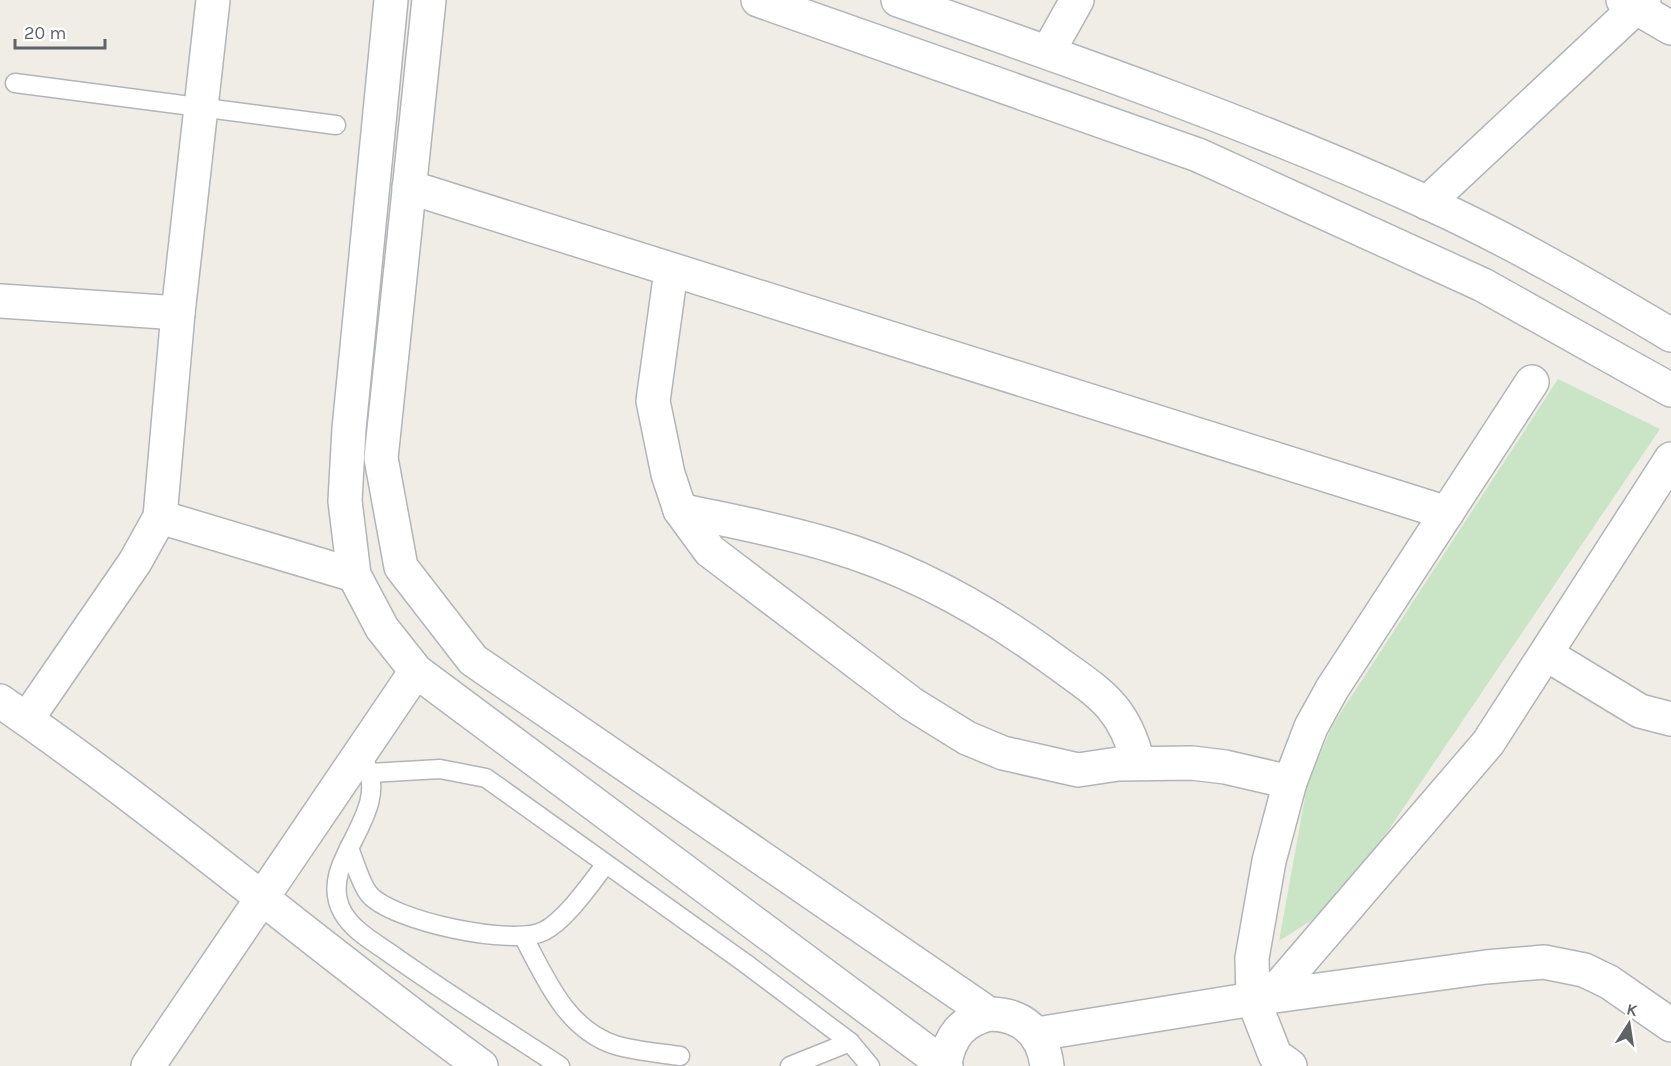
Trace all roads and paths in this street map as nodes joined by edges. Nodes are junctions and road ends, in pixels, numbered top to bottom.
1 (213, 0) edge
2 (391, 0) edge
3 (429, 0) edge
4 (758, 0) edge
5 (898, 0) edge
6 (1077, 0) edge
7 (1635, 2) edge
8 (1671, 28) edge
9 (1048, 52) junction
10 (15, 83) dead end
11 (201, 106) junction
12 (336, 125) dead end
13 (409, 187) junction
14 (1427, 203) junction
15 (671, 271) junction
16 (1, 301) edge
17 (178, 314) junction
18 (1671, 335) edge
19 (1532, 382) dead end
20 (1671, 390) edge
21 (1671, 459) edge
22 (680, 510) junction
23 (1447, 513) junction
24 (160, 517) junction
25 (354, 575) junction
26 (1546, 654) junction
27 (416, 671) junction
28 (0, 701) edge
29 (27, 719) junction
30 (1671, 719) edge
31 (1138, 763) junction
32 (365, 764) junction
33 (1290, 782) junction
34 (349, 848) junction
35 (606, 864) junction
36 (261, 899) junction
37 (524, 938) junction
38 (1261, 998) junction
39 (989, 1014) junction
40 (1671, 1025) edge
41 (1036, 1034) junction
42 (850, 1042) junction
43 (680, 1056) dead end
44 (946, 1065) edge
45 (148, 1066) edge
46 (481, 1066) edge
47 (560, 1066) edge
48 (790, 1066) edge
49 (870, 1066) edge
50 (1047, 1066) edge
51 (1290, 1066) edge

1 - 11 street
2 - 25 street
3 - 13 street
4 - 20 street
5 - 9 street
6 - 9 street
7 - 8 street
7 - 14 street
9 - 14 street
10 - 11 lane
11 - 12 lane
11 - 17 street
13 - 15 street
13 - 39 street
14 - 18 street
15 - 22 street
15 - 23 street
16 - 17 street
17 - 24 street
19 - 23 street
21 - 26 street
22 - 31 street
22 - 31 street
23 - 33 street
24 - 25 street
24 - 29 street
25 - 27 street
26 - 30 street
26 - 38 street
27 - 32 street
27 - 44 street
28 - 29 street
29 - 36 street
31 - 33 street
32 - 34 lane
32 - 35 lane
32 - 36 street
33 - 38 street
34 - 37 lane
34 - 47 lane
35 - 37 lane
35 - 42 lane
36 - 45 street
36 - 46 street
37 - 43 lane
38 - 40 street
38 - 41 street
38 - 51 street
39 - 41 street
39 - 44 street
41 - 50 street
42 - 48 lane
42 - 49 lane

